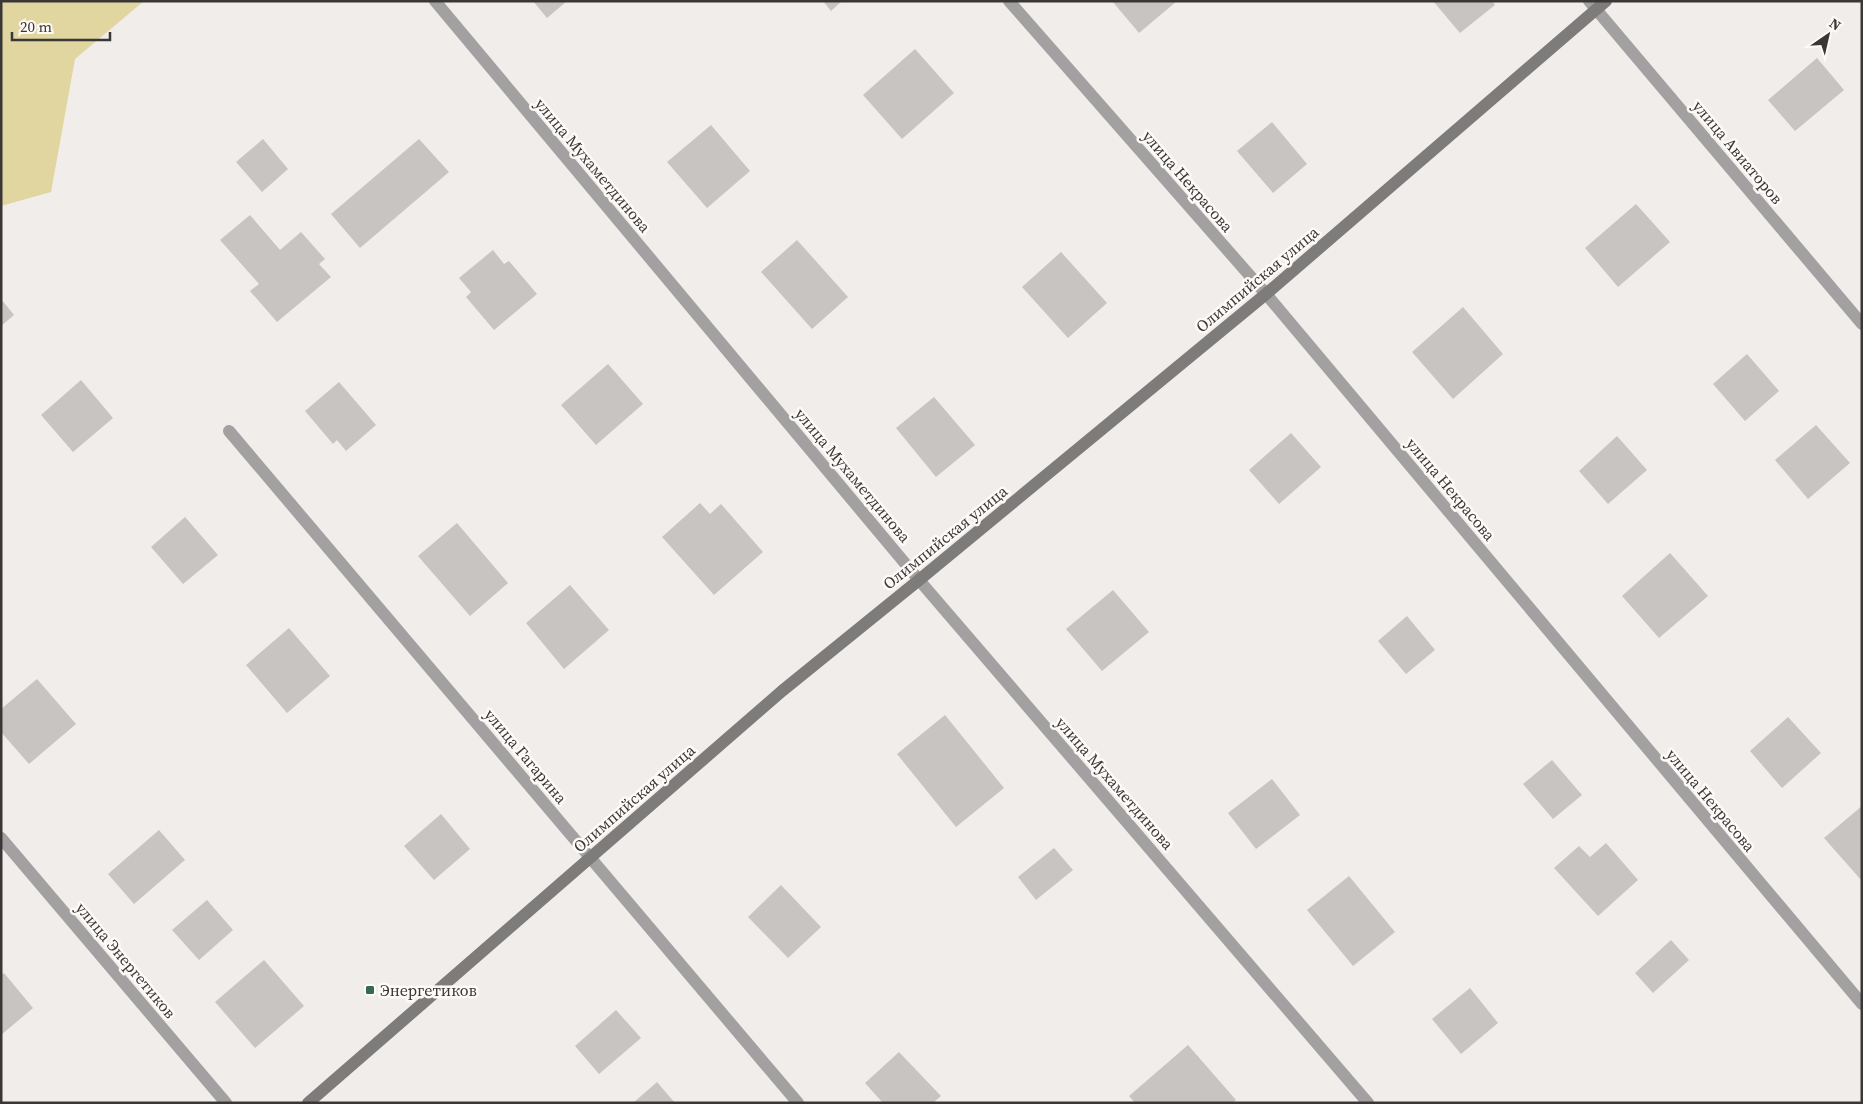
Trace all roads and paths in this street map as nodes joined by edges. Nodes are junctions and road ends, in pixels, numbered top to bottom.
1 (434, 1) edge
2 (1009, 1) edge
3 (1606, 1) edge
4 (1592, 6) edge
5 (1266, 294) junction
6 (1862, 324) edge
7 (229, 431) dead end
8 (919, 580) junction
9 (1, 838) edge
10 (591, 858) junction
11 (1862, 1004) edge
12 (226, 1103) edge
13 (308, 1103) edge
14 (798, 1103) edge
15 (1368, 1103) edge

1 - 8 street, улица Мухаметдинова
2 - 5 street, улица Некрасова
3 - 4 street, Олимпийская улица
4 - 5 street, Олимпийская улица
4 - 6 street, улица Авиаторов
5 - 8 street, Олимпийская улица
5 - 11 street, улица Некрасова
7 - 10 street, улица Гагарина
8 - 10 street, Олимпийская улица
8 - 15 street, улица Мухаметдинова
9 - 12 street, улица Энергетиков
10 - 13 street, Олимпийская улица
10 - 14 street, улица Гагарина

